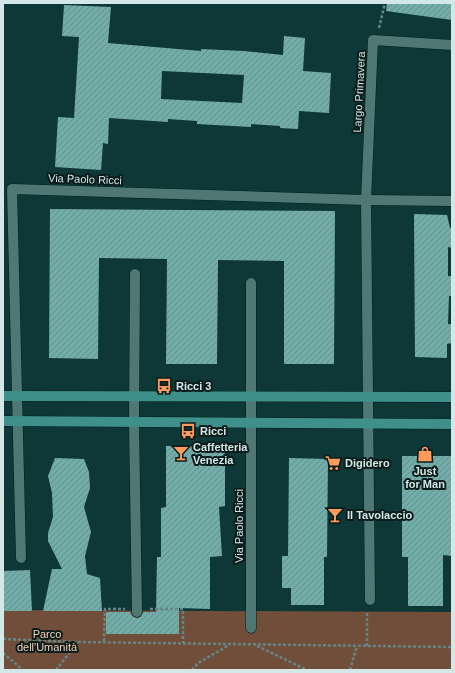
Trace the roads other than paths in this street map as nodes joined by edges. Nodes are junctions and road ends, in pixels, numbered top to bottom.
1 (452, 44) edge
2 (366, 200) junction
3 (452, 201) edge
4 (135, 274) dead end
5 (251, 282) dead end
6 (3, 396) edge
7 (18, 396) junction
8 (135, 396) junction
9 (252, 396) junction
10 (368, 396) junction
11 (452, 398) edge
12 (3, 421) edge
13 (19, 422) junction
14 (134, 423) junction
15 (369, 423) junction
16 (251, 424) junction
17 (452, 424) edge
18 (21, 558) dead end
19 (370, 600) road end
20 (138, 612) dead end
21 (251, 628) dead end

1 - 2 street, Largo Primavera
2 - 3 street, Via Paolo Ricci
2 - 7 street, Via Paolo Ricci
2 - 10 street
4 - 8 street
5 - 9 street, Via Paolo Ricci
6 - 7 street
7 - 8 street
7 - 13 street, Via Paolo Ricci
8 - 9 street
8 - 14 street
9 - 10 street
9 - 16 street, Via Paolo Ricci
10 - 11 street
10 - 15 street
12 - 13 street
13 - 14 street
13 - 18 street, Via Paolo Ricci
14 - 16 street
14 - 20 street
15 - 16 street
15 - 17 street
15 - 19 street
16 - 21 street, Via Paolo Ricci

